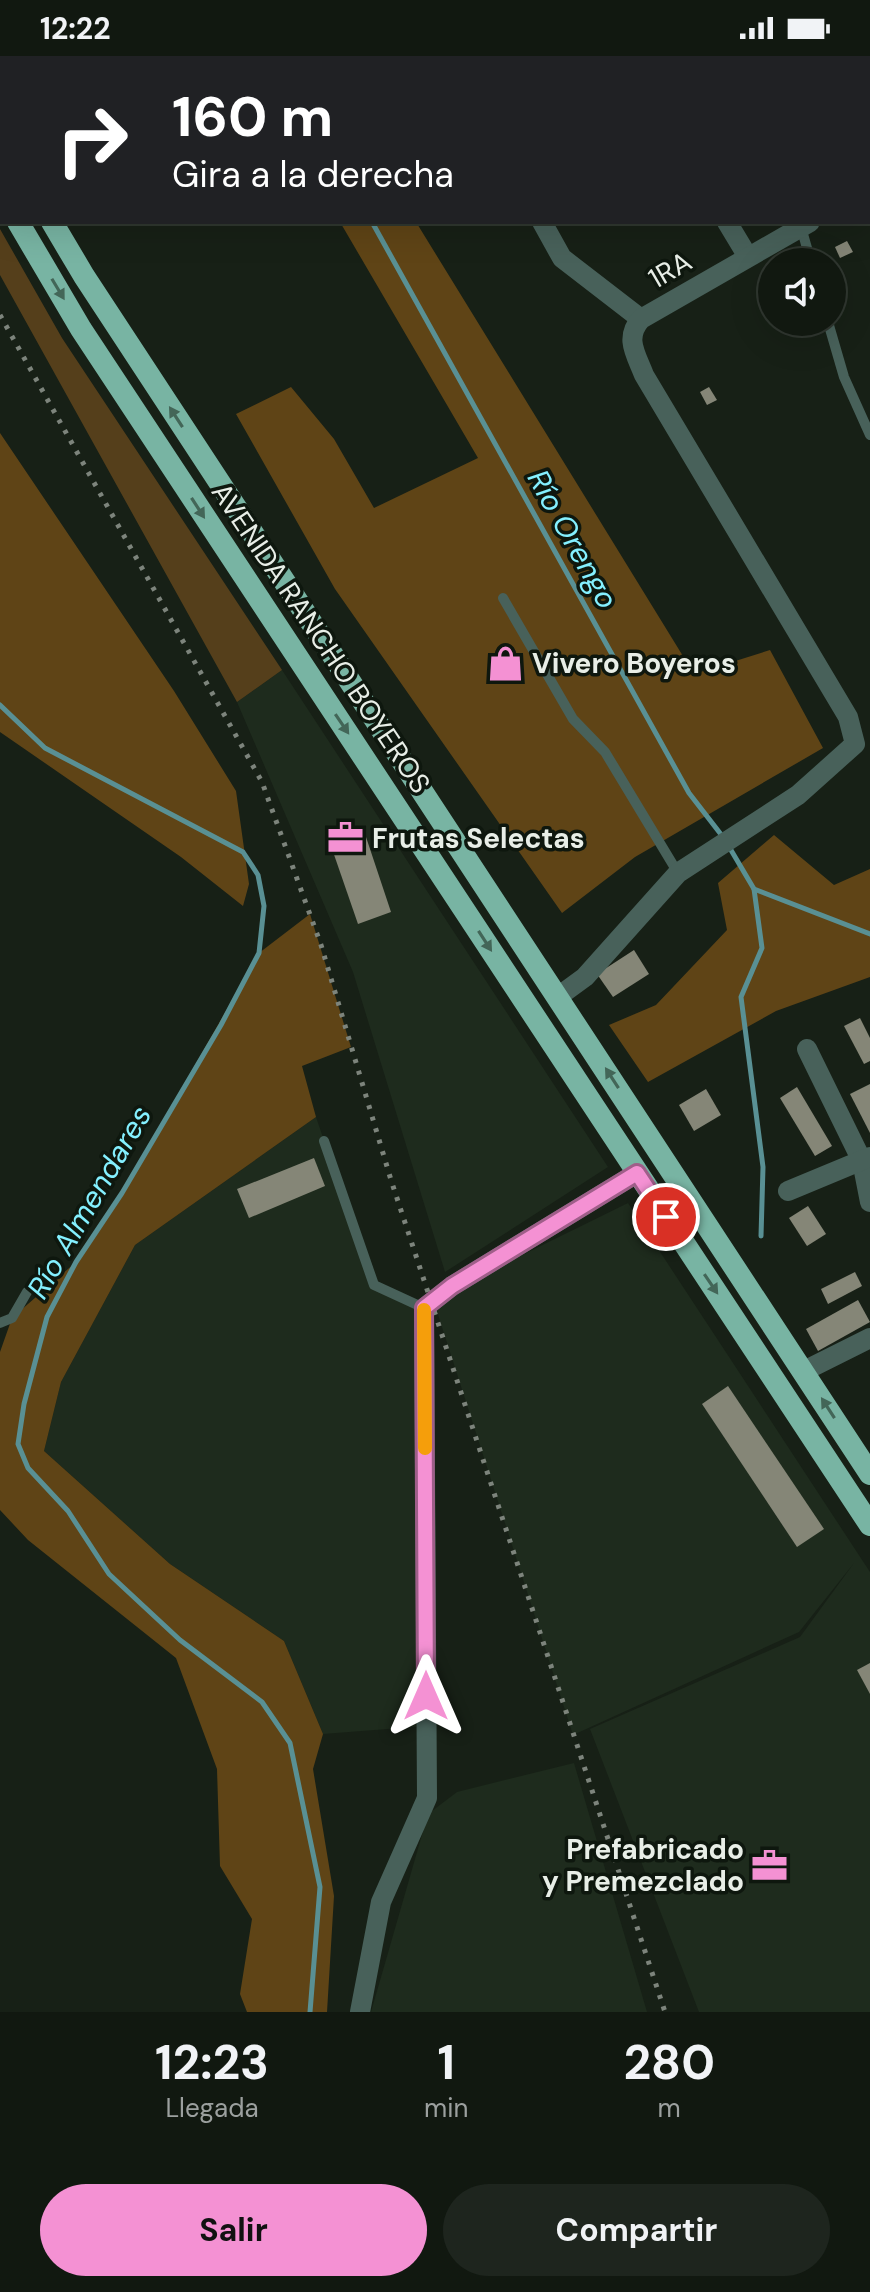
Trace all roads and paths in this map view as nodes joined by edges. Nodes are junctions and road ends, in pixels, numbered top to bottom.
1 (19, 224) edge
2 (53, 224) edge
3 (543, 224) edge
4 (728, 224) edge
5 (805, 225) edge
6 (809, 248) edge
7 (748, 257) junction
8 (641, 319) junction
9 (832, 336) edge
10 (870, 435) edge
11 (503, 598) dead end
12 (678, 873) junction
13 (559, 996) junction
14 (807, 1049) dead end
15 (324, 1141) dead end
16 (866, 1159) edge
17 (637, 1173) junction
18 (788, 1191) dead end
19 (870, 1202) edge
20 (27, 1292) dead end
21 (424, 1308) junction
22 (0, 1323) edge
23 (870, 1338) edge
24 (804, 1371) junction
25 (870, 1474) edge
26 (870, 1525) edge
27 (360, 2012) edge

1 -> 17 highway, AVENIDA RANCHO BOYEROS
13 -> 2 highway, AVENIDA RANCHO BOYEROS
3 - 8 street
4 - 7 street
5 - 6 lane
5 - 7 street, 1RA
7 - 8 street, 1RA
8 - 12 street
9 - 10 lane
11 - 12 lane
12 - 13 street
24 -> 13 highway, AVENIDA RANCHO BOYEROS
14 - 16 street
15 - 21 lane
16 - 18 street
16 - 19 street
17 - 21 street
17 -> 26 highway, AVENIDA RANCHO BOYEROS
20 - 22 lane
21 - 27 street
23 - 24 street
25 -> 24 highway, AVENIDA RANCHO BOYEROS

